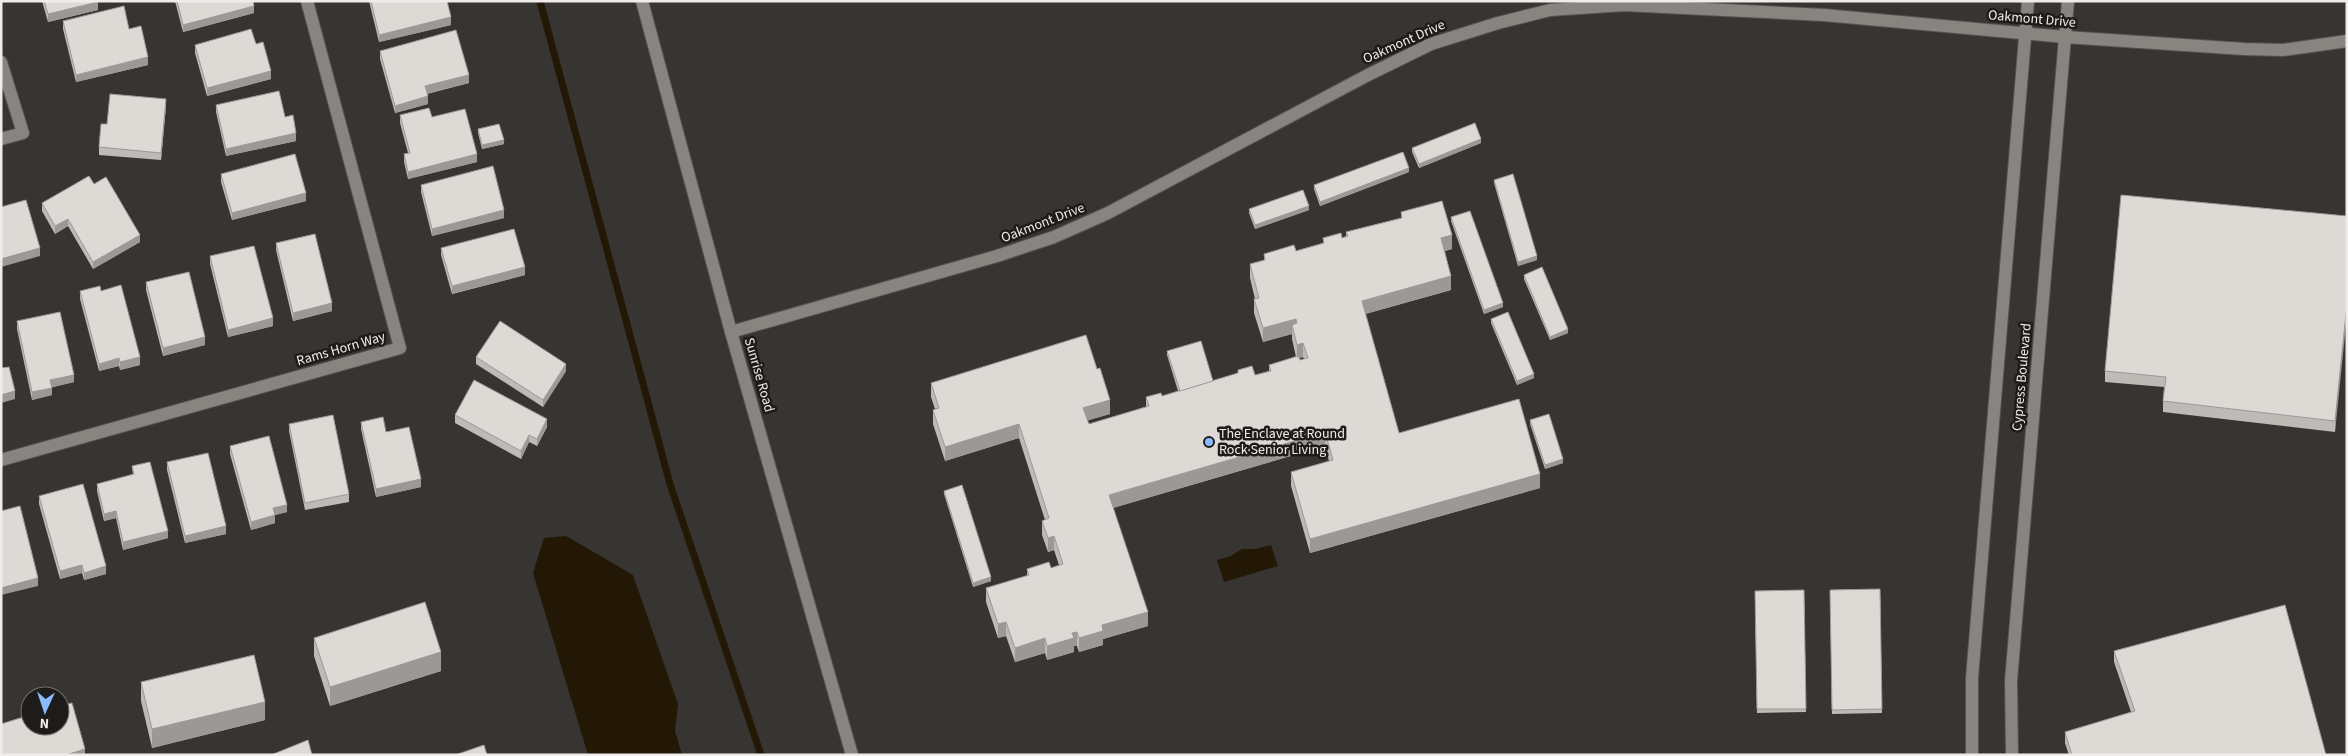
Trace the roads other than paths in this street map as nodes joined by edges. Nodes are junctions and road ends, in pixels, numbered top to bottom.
1 (307, 1) edge
2 (642, 1) edge
3 (2028, 1) edge
4 (2068, 1) edge
5 (2026, 33) junction
6 (2065, 38) junction
7 (2347, 41) edge
8 (1, 62) edge
9 (1, 139) edge
10 (731, 332) junction
11 (1, 460) edge
12 (852, 755) edge
13 (1972, 755) edge
14 (2012, 755) edge

1 - 11 street, Rams Horn Way
2 - 10 street, Sunrise Road
3 - 5 street, Cypress Boulevard
4 - 6 street, Cypress Boulevard
5 - 6 street, Oakmont Drive
5 - 10 street, Oakmont Drive
5 - 13 street, Cypress Boulevard
6 - 7 street, Oakmont Drive
6 - 14 street, Cypress Boulevard
8 - 9 street
10 - 12 street, Sunrise Road

